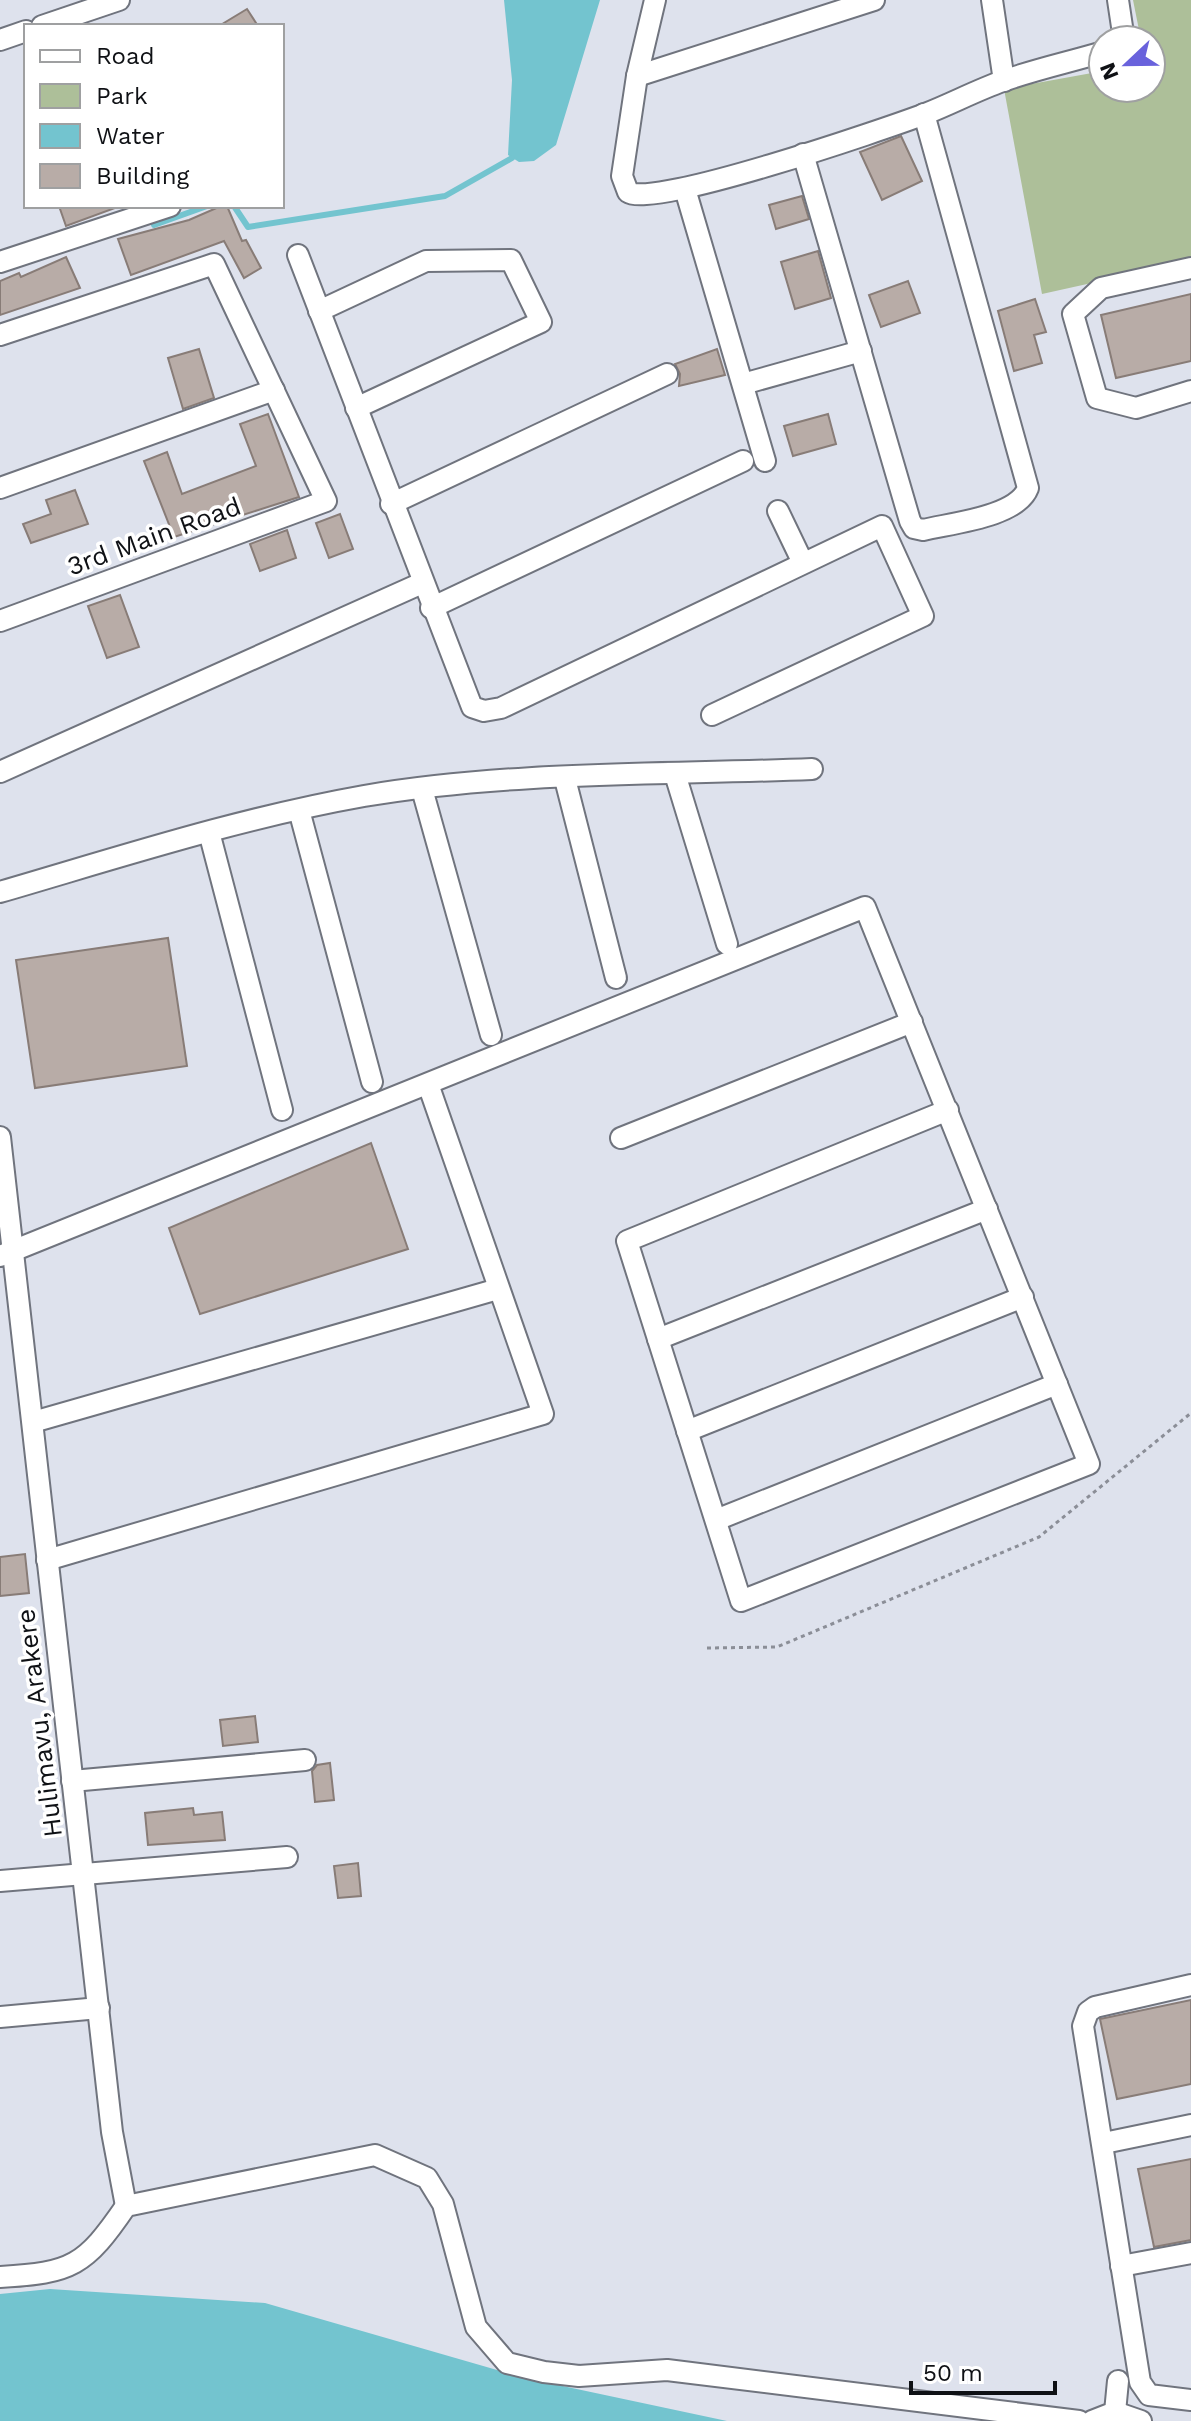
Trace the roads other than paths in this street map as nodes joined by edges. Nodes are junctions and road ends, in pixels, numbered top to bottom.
1 (119, 0) edge
2 (655, 0) edge
3 (874, 0) edge
4 (992, 0) edge
5 (1118, 0) edge
6 (48, 24) edge
7 (1122, 24) edge
8 (24, 32) edge
9 (0, 40) edge
10 (1087, 57) edge
11 (637, 76) junction
12 (1004, 81) junction
13 (924, 114) junction
14 (803, 154) junction
15 (685, 189) junction
16 (164, 208) edge
17 (298, 255) dead end
18 (0, 262) edge
19 (1191, 268) edge
20 (319, 311) junction
21 (0, 335) edge
22 (861, 351) junction
23 (667, 374) dead end
24 (743, 384) junction
25 (274, 390) junction
26 (1191, 391) edge
27 (356, 408) junction
28 (743, 461) dead end
29 (765, 461) dead end
30 (0, 488) edge
31 (391, 504) junction
32 (778, 511) dead end
33 (803, 563) junction
34 (422, 583) junction
35 (431, 608) junction
36 (0, 621) edge
37 (712, 715) dead end
38 (812, 769) dead end
39 (0, 772) edge
40 (675, 774) junction
41 (565, 779) junction
42 (422, 789) junction
43 (299, 810) junction
44 (209, 832) junction
45 (0, 892) edge
46 (727, 944) dead end
47 (616, 978) dead end
48 (912, 1022) junction
49 (491, 1035) dead end
50 (372, 1082) dead end
51 (428, 1084) junction
52 (282, 1110) dead end
53 (948, 1110) junction
54 (0, 1137) edge
55 (621, 1138) dead end
56 (987, 1209) junction
57 (7, 1253) edge
58 (498, 1289) junction
59 (1023, 1297) junction
60 (658, 1339) junction
61 (1057, 1384) junction
62 (33, 1422) junction
63 (687, 1431) junction
64 (716, 1520) junction
65 (47, 1560) junction
66 (305, 1760) dead end
67 (72, 1781) junction
68 (287, 1857) dead end
69 (84, 1877) junction
70 (0, 1881) edge
71 (1191, 1985) edge
72 (99, 2008) junction
73 (0, 2017) edge
74 (1191, 2125) edge
75 (1104, 2143) junction
76 (126, 2206) junction
77 (1191, 2253) edge
78 (1121, 2266) junction
79 (0, 2277) edge
80 (1118, 2381) dead end
81 (1191, 2400) edge
82 (1115, 2412) junction
83 (1079, 2421) edge
84 (1092, 2421) edge
85 (1141, 2421) edge

1 - 6 street
2 - 11 street
3 - 11 street
4 - 12 street
5 - 7 street
8 - 9 street
10 - 12 street
11 - 15 street
12 - 13 street
13 - 14 street
13 - 22 street
14 - 15 street
14 - 22 street
15 - 24 street
16 - 18 street
17 - 20 street
19 - 26 street
20 - 27 street
20 - 27 street
21 - 25 street
22 - 24 street
23 - 31 street
24 - 29 street
25 - 30 street
25 - 36 street, 3rd Main Road
27 - 31 street
28 - 35 street
31 - 34 street
32 - 33 street
33 - 35 street
33 - 37 street
34 - 35 street
34 - 39 street
38 - 40 street
40 - 41 street
40 - 46 street
41 - 42 street
41 - 47 street
42 - 43 street
42 - 49 street
43 - 44 street
43 - 50 street
44 - 45 street
44 - 52 street
48 - 51 street
48 - 53 street
48 - 55 street
51 - 57 street
51 - 58 street
53 - 56 street
53 - 60 street
54 - 57 street, Hulimavu, Arakere
56 - 59 street
56 - 60 street
57 - 62 street, Hulimavu, Arakere
58 - 62 street
58 - 65 street
59 - 61 street
59 - 63 street
60 - 63 street
61 - 64 street
61 - 64 street
62 - 65 street, Hulimavu, Arakere
63 - 64 street
65 - 67 street, Hulimavu, Arakere
66 - 67 street
67 - 69 street, Hulimavu, Arakere
68 - 69 street
69 - 70 street
69 - 72 street, Hulimavu, Arakere
71 - 75 street
72 - 73 street
72 - 76 street, Hulimavu, Arakere
74 - 75 street
75 - 78 street
76 - 79 street
76 - 83 street
77 - 78 street
78 - 81 street
80 - 82 street
82 - 84 street
82 - 85 street

